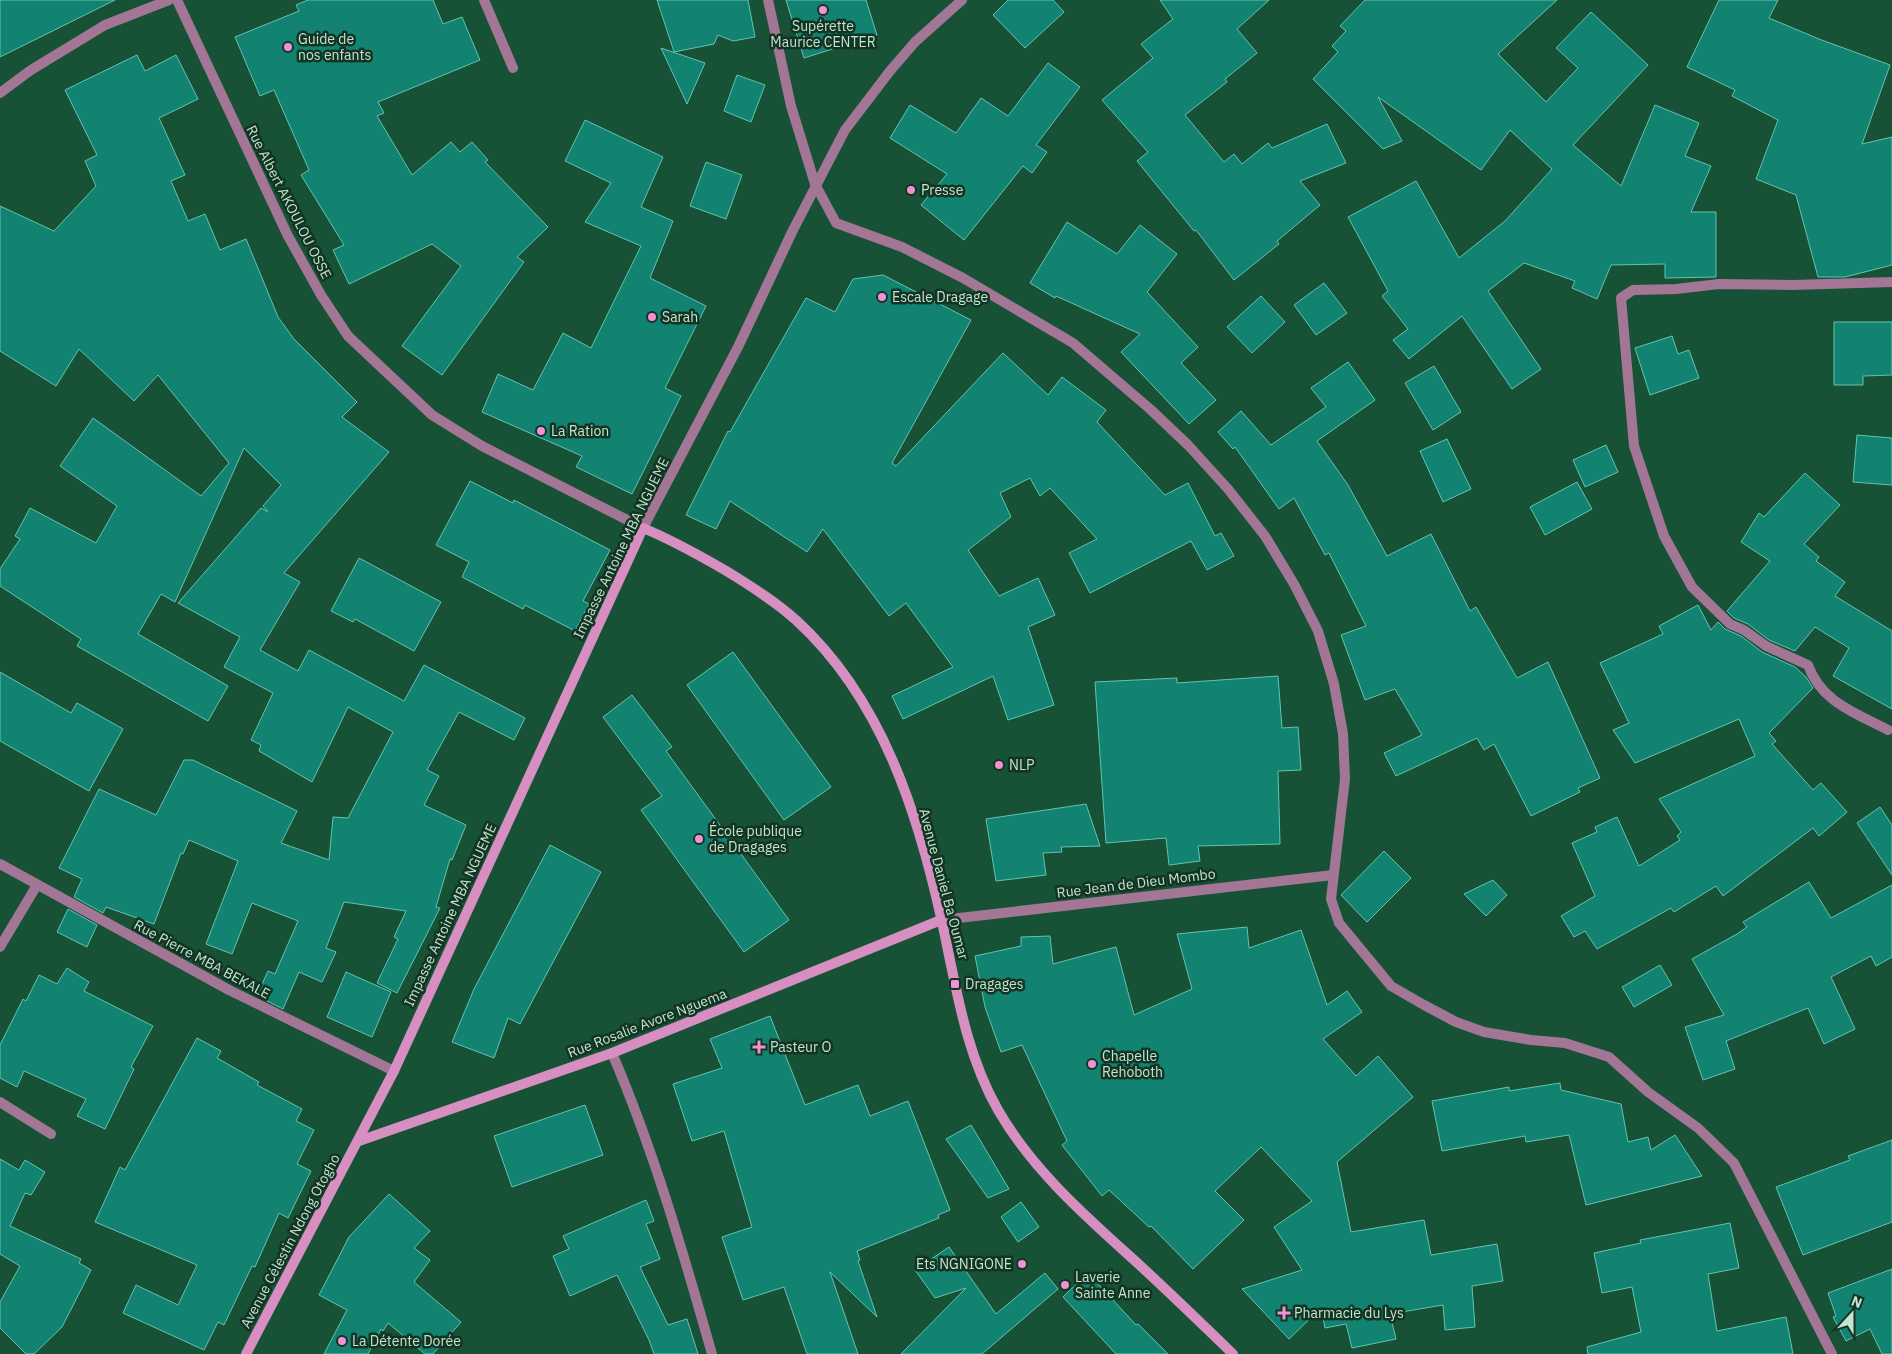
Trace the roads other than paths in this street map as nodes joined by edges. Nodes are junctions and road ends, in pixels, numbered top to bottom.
1 (169, 0) edge
2 (177, 0) edge
3 (484, 0) edge
4 (768, 0) edge
5 (962, 0) edge
6 (513, 68) dead end
7 (0, 93) edge
8 (815, 184) junction
9 (1892, 282) edge
10 (643, 528) junction
11 (1888, 730) dead end
12 (0, 864) edge
13 (1333, 875) junction
14 (37, 885) junction
15 (941, 920) junction
16 (0, 947) edge
17 (612, 1053) junction
18 (394, 1071) junction
19 (0, 1102) edge
20 (51, 1134) dead end
21 (358, 1141) junction
22 (246, 1354) edge
23 (712, 1354) edge
24 (1233, 1354) edge
25 (1832, 1354) edge

1 - 7 street
2 - 10 street, Rue Albert AKOULOU OSSE
3 - 6 street
4 - 8 street
5 - 8 street, Impasse Antoine MBA NGUEME
8 - 10 street, Impasse Antoine MBA NGUEME
8 - 13 street
9 - 11 street
10 - 15 main road, Avenue Daniel Ba Oumar
10 - 18 main road, Impasse Antoine MBA NGUEME
12 - 14 street, Rue Pierre MBA BEKALE
13 - 15 street, Rue Jean de Dieu Mombo
13 - 25 street
14 - 16 street
14 - 18 street, Rue Pierre MBA BEKALE
15 - 17 main road, Rue Rosalie Avore Nguema
15 - 24 main road, Avenue Daniel Ba Oumar
17 - 21 main road, Rue Rosalie Avore Nguema
17 - 23 street
18 - 21 main road, Impasse Antoine MBA NGUEME
19 - 20 street
21 - 22 main road, Avenue Célestin Ndong Otogho

